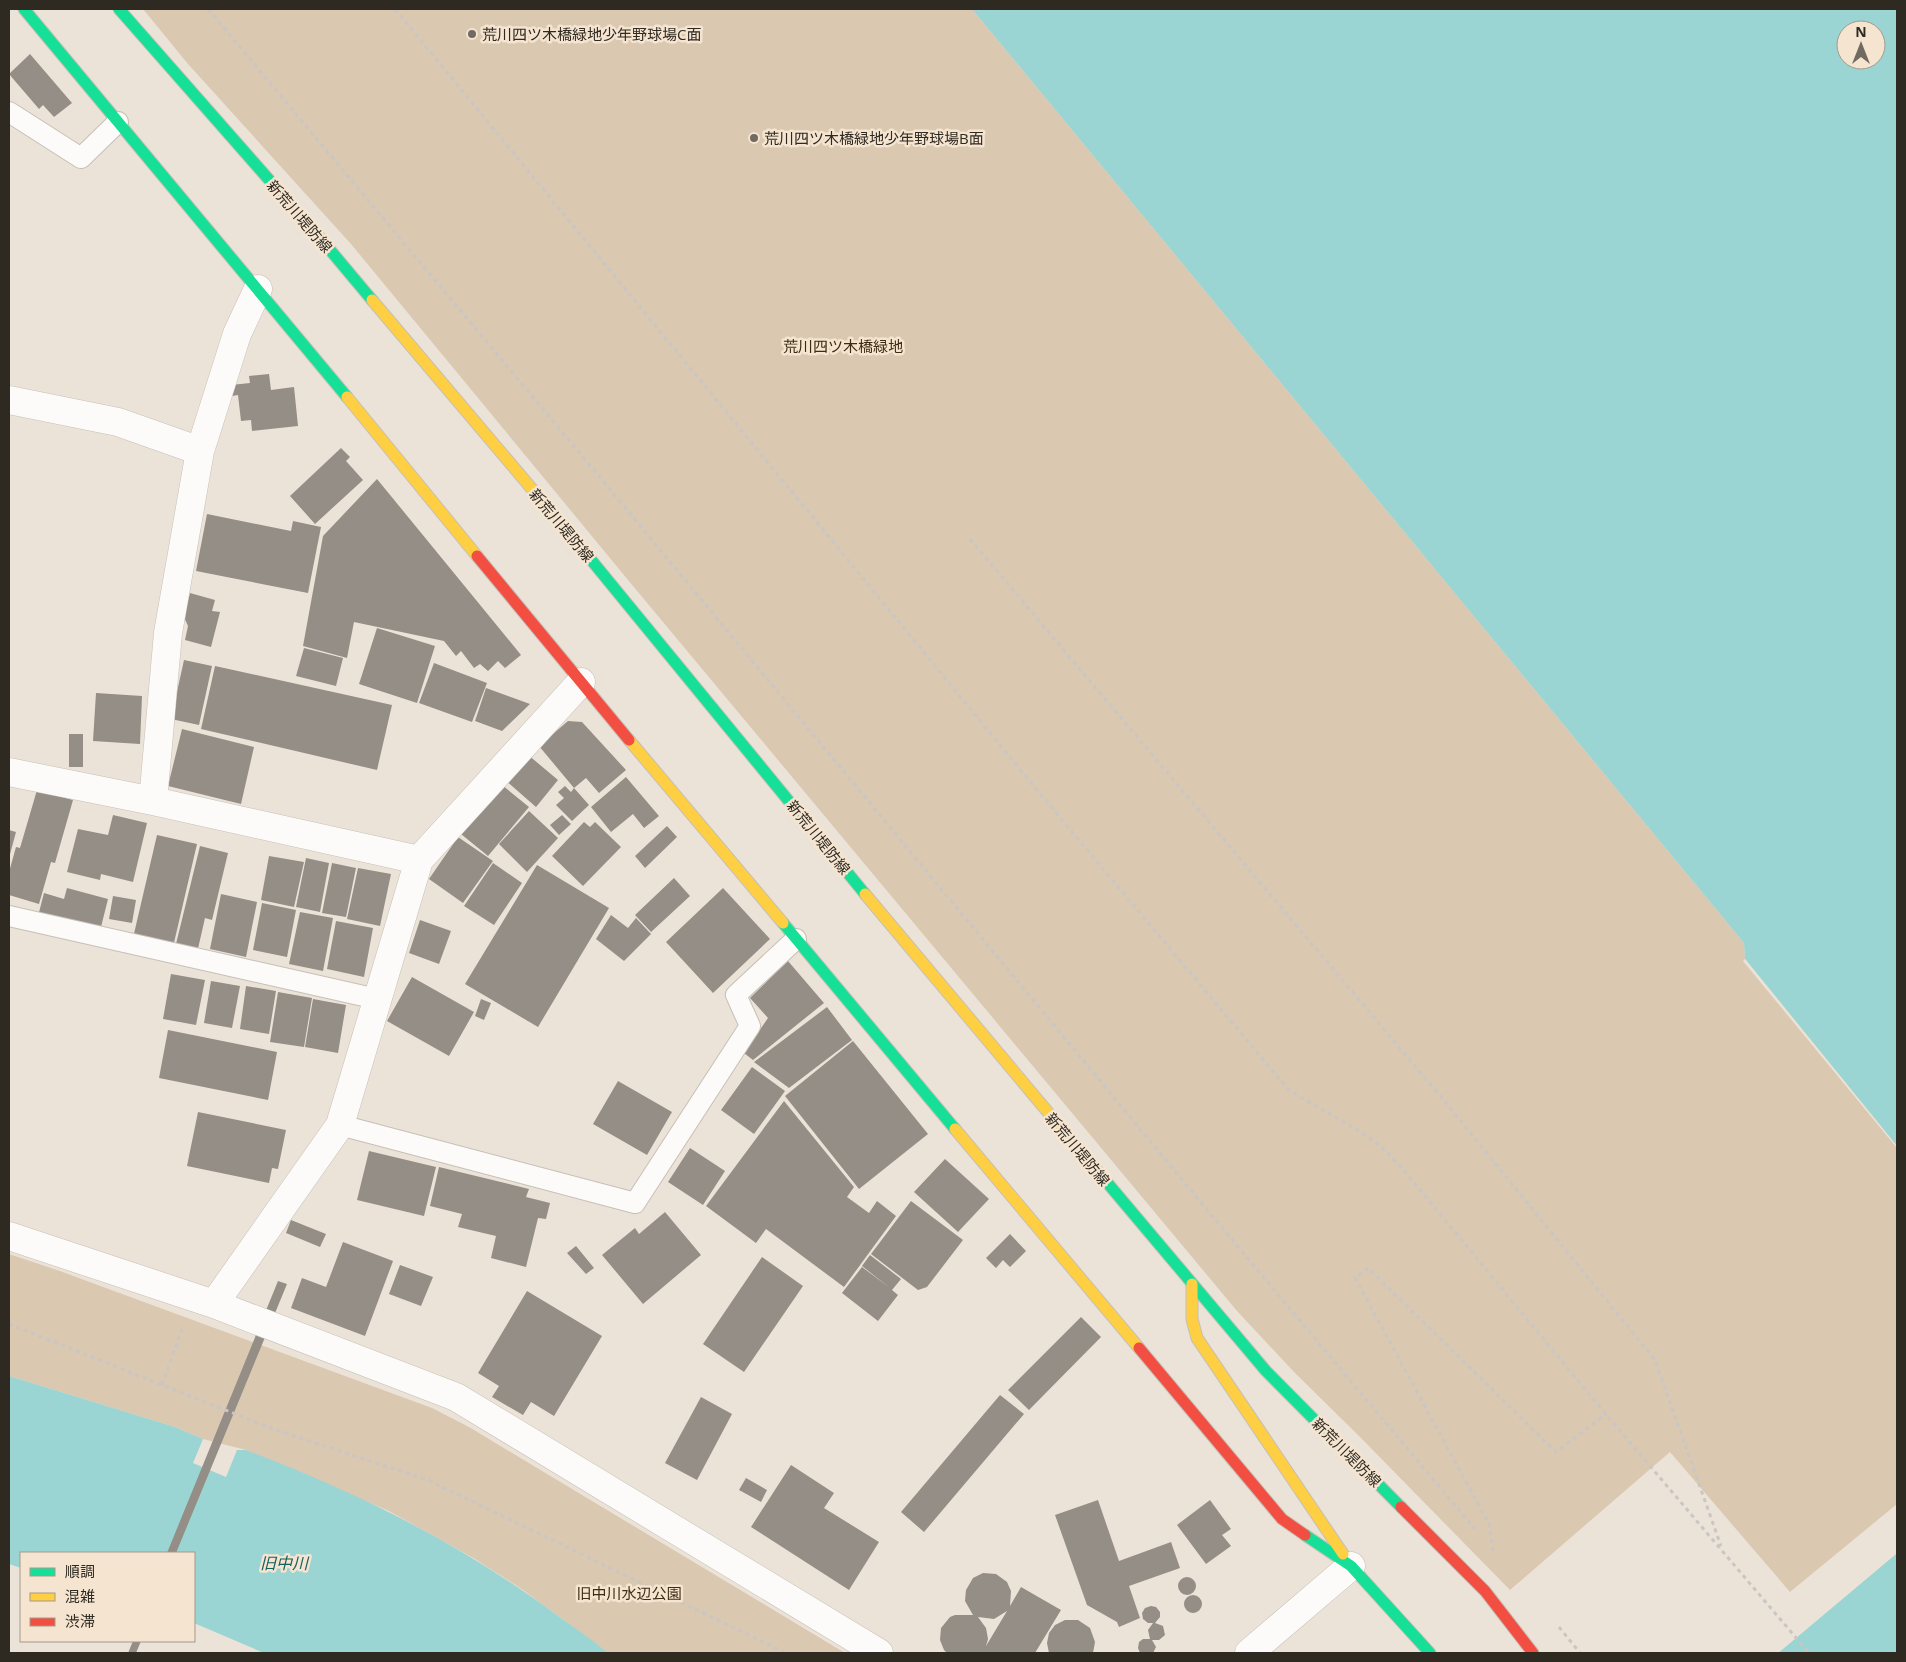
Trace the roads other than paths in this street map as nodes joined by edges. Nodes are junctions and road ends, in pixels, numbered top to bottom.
1 (24, 9) edge
2 (119, 9) edge
3 (9, 112) edge
4 (118, 122) junction
5 (258, 289) junction
6 (9, 400) edge
7 (200, 451) junction
8 (581, 682) junction
9 (9, 772) edge
10 (153, 801) junction
11 (419, 860) junction
12 (9, 916) edge
13 (796, 938) junction
14 (377, 1000) junction
15 (340, 1124) junction
16 (9, 1236) edge
17 (1192, 1284) junction
18 (214, 1304) junction
19 (1351, 1566) junction
20 (878, 1653) edge
21 (1249, 1653) edge
22 (1430, 1653) edge
23 (1533, 1653) edge

1 - 4 main road
2 - 17 main road, 新荒川堤防線
3 - 4 lane
4 - 5 main road
5 - 7 street
5 - 8 main road
6 - 7 street
7 - 10 street
8 - 11 street
8 - 13 main road
9 - 10 street
10 - 11 street
11 - 14 street
12 - 14 lane
13 - 15 lane
13 - 19 main road
14 - 15 street
15 - 18 street
16 - 18 street
17 - 19 main road
17 - 23 main road, 新荒川堤防線
18 - 20 street
19 - 21 street
19 - 22 main road

